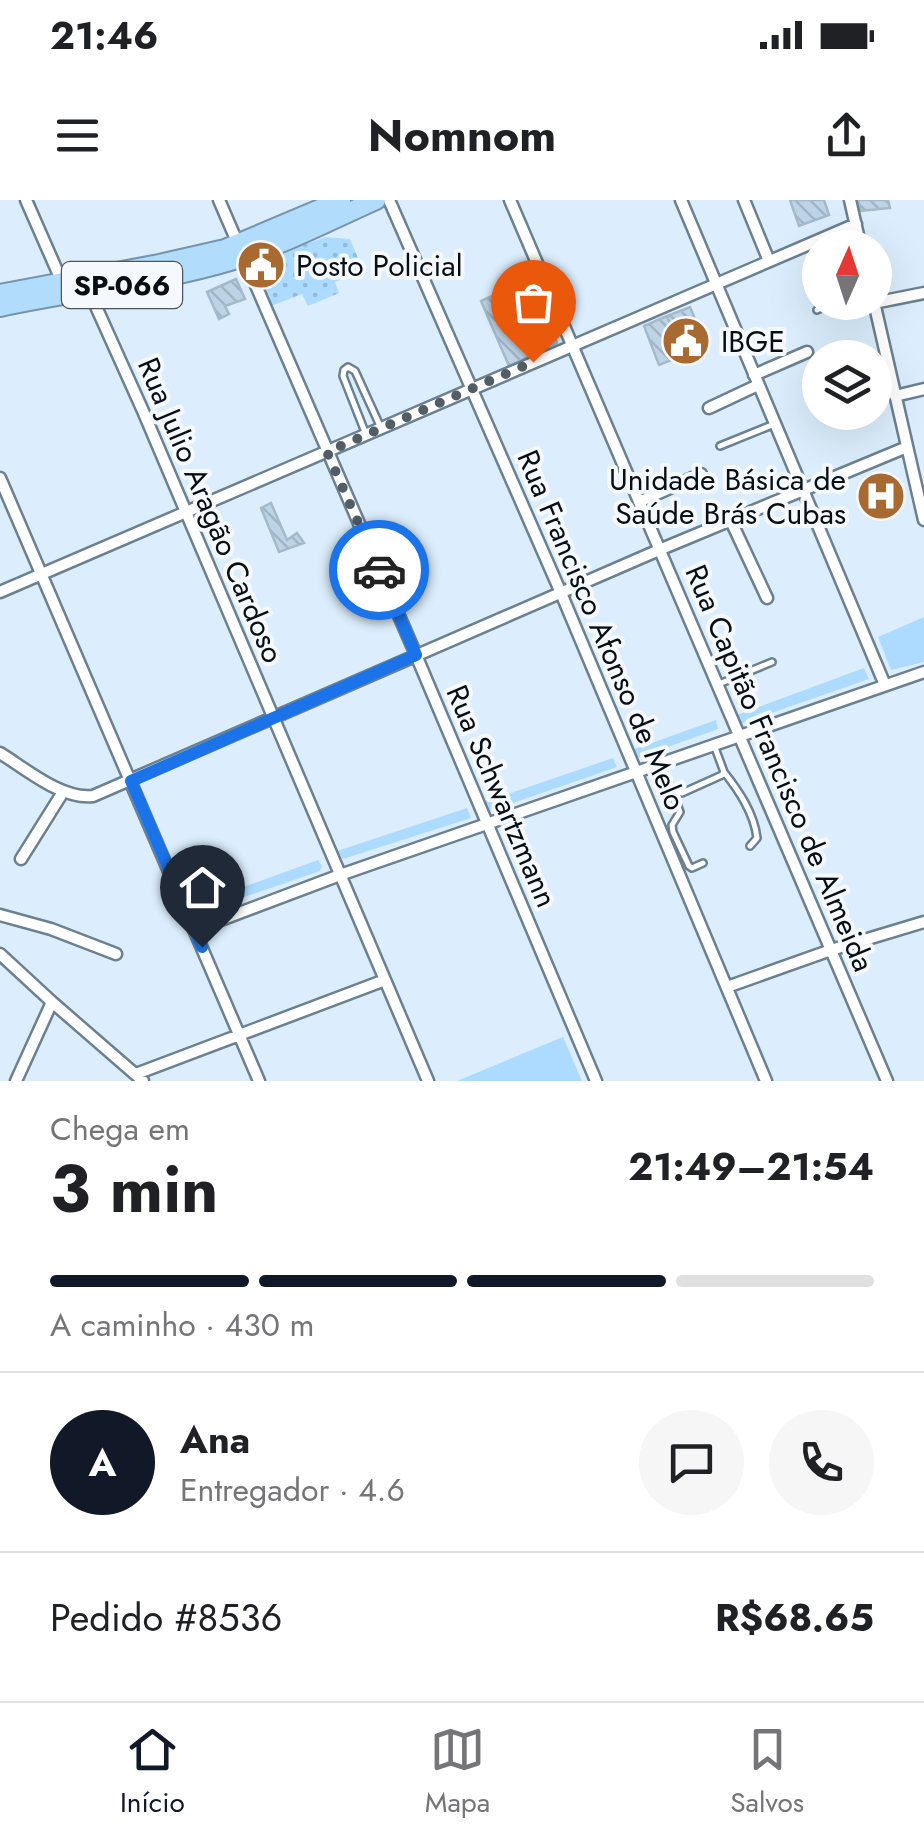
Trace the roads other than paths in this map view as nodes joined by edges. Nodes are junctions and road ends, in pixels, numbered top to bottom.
1 (26, 200) edge
2 (219, 200) edge
3 (341, 200) edge
4 (376, 200) edge
5 (388, 200) edge
6 (510, 200) edge
7 (680, 200) edge
8 (744, 200) edge
9 (850, 200) edge
10 (856, 224) junction
11 (857, 230) edge
12 (239, 251) junction
13 (769, 261) junction
14 (77, 284) junction
15 (717, 284) junction
16 (924, 293) edge
17 (0, 294) edge
18 (892, 299) edge
19 (0, 307) edge
20 (878, 320) edge
21 (572, 345) junction
22 (802, 355) edge
23 (756, 380) junction
24 (471, 389) junction
25 (924, 389) edge
26 (894, 396) junction
27 (709, 408) dead end
28 (775, 424) junction
29 (381, 428) junction
30 (366, 435) junction
31 (720, 446) dead end
32 (907, 447) junction
33 (327, 452) junction
34 (918, 470) edge
35 (702, 474) dead end
36 (0, 478) edge
37 (802, 489) junction
38 (921, 491) edge
39 (640, 502) junction
40 (185, 512) junction
41 (730, 520) junction
42 (924, 520) edge
43 (659, 550) junction
44 (42, 574) junction
45 (0, 592) edge
46 (561, 593) junction
47 (767, 598) dead end
48 (416, 655) junction
49 (772, 662) dead end
50 (924, 672) edge
51 (885, 685) junction
52 (716, 686) junction
53 (273, 718) junction
54 (739, 737) junction
55 (714, 746) junction
56 (0, 753) edge
57 (659, 764) junction
58 (635, 772) junction
59 (724, 772) junction
60 (131, 781) junction
61 (672, 790) junction
62 (63, 792) junction
63 (487, 826) junction
64 (750, 846) dead end
65 (21, 859) dead end
66 (703, 863) dead end
67 (340, 875) junction
68 (0, 915) edge
69 (924, 922) edge
70 (194, 930) junction
71 (832, 950) junction
72 (0, 954) edge
73 (116, 954) dead end
74 (385, 980) junction
75 (727, 988) junction
76 (52, 1002) junction
77 (238, 1036) junction
78 (140, 1077) edge
79 (16, 1081) edge
80 (259, 1081) edge
81 (428, 1081) edge
82 (596, 1081) edge
83 (766, 1081) edge
84 (887, 1081) edge

1 - 14 street, Rua Julio Aragão Cardoso
2 - 12 street, Rua Schwartzmann
3 - 12 highway, SP-066
4 - 12 highway, SP-066
5 - 24 street, Rua Francisco Afonso de Melo
6 - 21 street, Rua Capitão Francisco de Almeida
7 - 15 street
8 - 13 street
9 - 10 street
10 - 11 street
10 - 13 street
12 - 14 highway, SP-066
12 - 33 street, Rua Schwartzmann
13 - 15 street
14 - 17 highway, SP-066
14 - 19 highway, SP-066
14 - 40 street, Rua Julio Aragão Cardoso
15 - 21 street
15 - 23 street
16 - 18 street
20 - 26 street
21 - 24 street
21 - 39 street, Rua Capitão Francisco de Almeida
22 - 23 street
23 - 27 street
23 - 28 street
24 - 29 street
24 - 46 street, Rua Francisco Afonso de Melo
25 - 26 street
26 - 32 street
28 - 31 lane
28 - 37 street
29 - 30 street
29 - 30 lane
30 - 33 street
32 - 34 street
32 - 37 street
33 - 40 street
33 - 48 street, Rua Schwartzmann
34 - 38 street
35 - 39 street
36 - 44 street
37 - 41 street
37 - 51 street
38 - 42 street
39 - 43 street, Rua Capitão Francisco de Almeida
40 - 44 street
40 - 53 street, Rua Julio Aragão Cardoso
41 - 43 street
41 - 47 street
43 - 46 street
43 - 52 street, Rua Capitão Francisco de Almeida
44 - 45 street
44 - 60 street
46 - 48 street
46 - 58 street, Rua Francisco Afonso de Melo
48 - 53 street
48 - 63 street, Rua Schwartzmann
49 - 52 lane
50 - 51 street
51 - 54 street
52 - 54 street, Rua Capitão Francisco de Almeida
53 - 60 street
53 - 67 street, Rua Julio Aragão Cardoso
54 - 55 street
54 - 71 street, Rua Capitão Francisco de Almeida
55 - 57 street
55 - 59 lane
56 - 62 street
57 - 58 street
57 - 61 lane
58 - 63 street
58 - 75 street, Rua Francisco Afonso de Melo
59 - 61 lane
59 - 64 lane
60 - 62 street
60 - 70 street
61 - 66 lane
62 - 65 street
63 - 67 street
63 - 82 street, Rua Schwartzmann
67 - 70 street
67 - 74 street, Rua Julio Aragão Cardoso
68 - 73 street
69 - 71 street
70 - 77 street
71 - 75 street
71 - 84 street, Rua Capitão Francisco de Almeida
72 - 76 street
74 - 77 street
74 - 81 street, Rua Julio Aragão Cardoso
75 - 83 street, Rua Francisco Afonso de Melo
76 - 78 street
76 - 79 street
77 - 78 street
77 - 80 street

